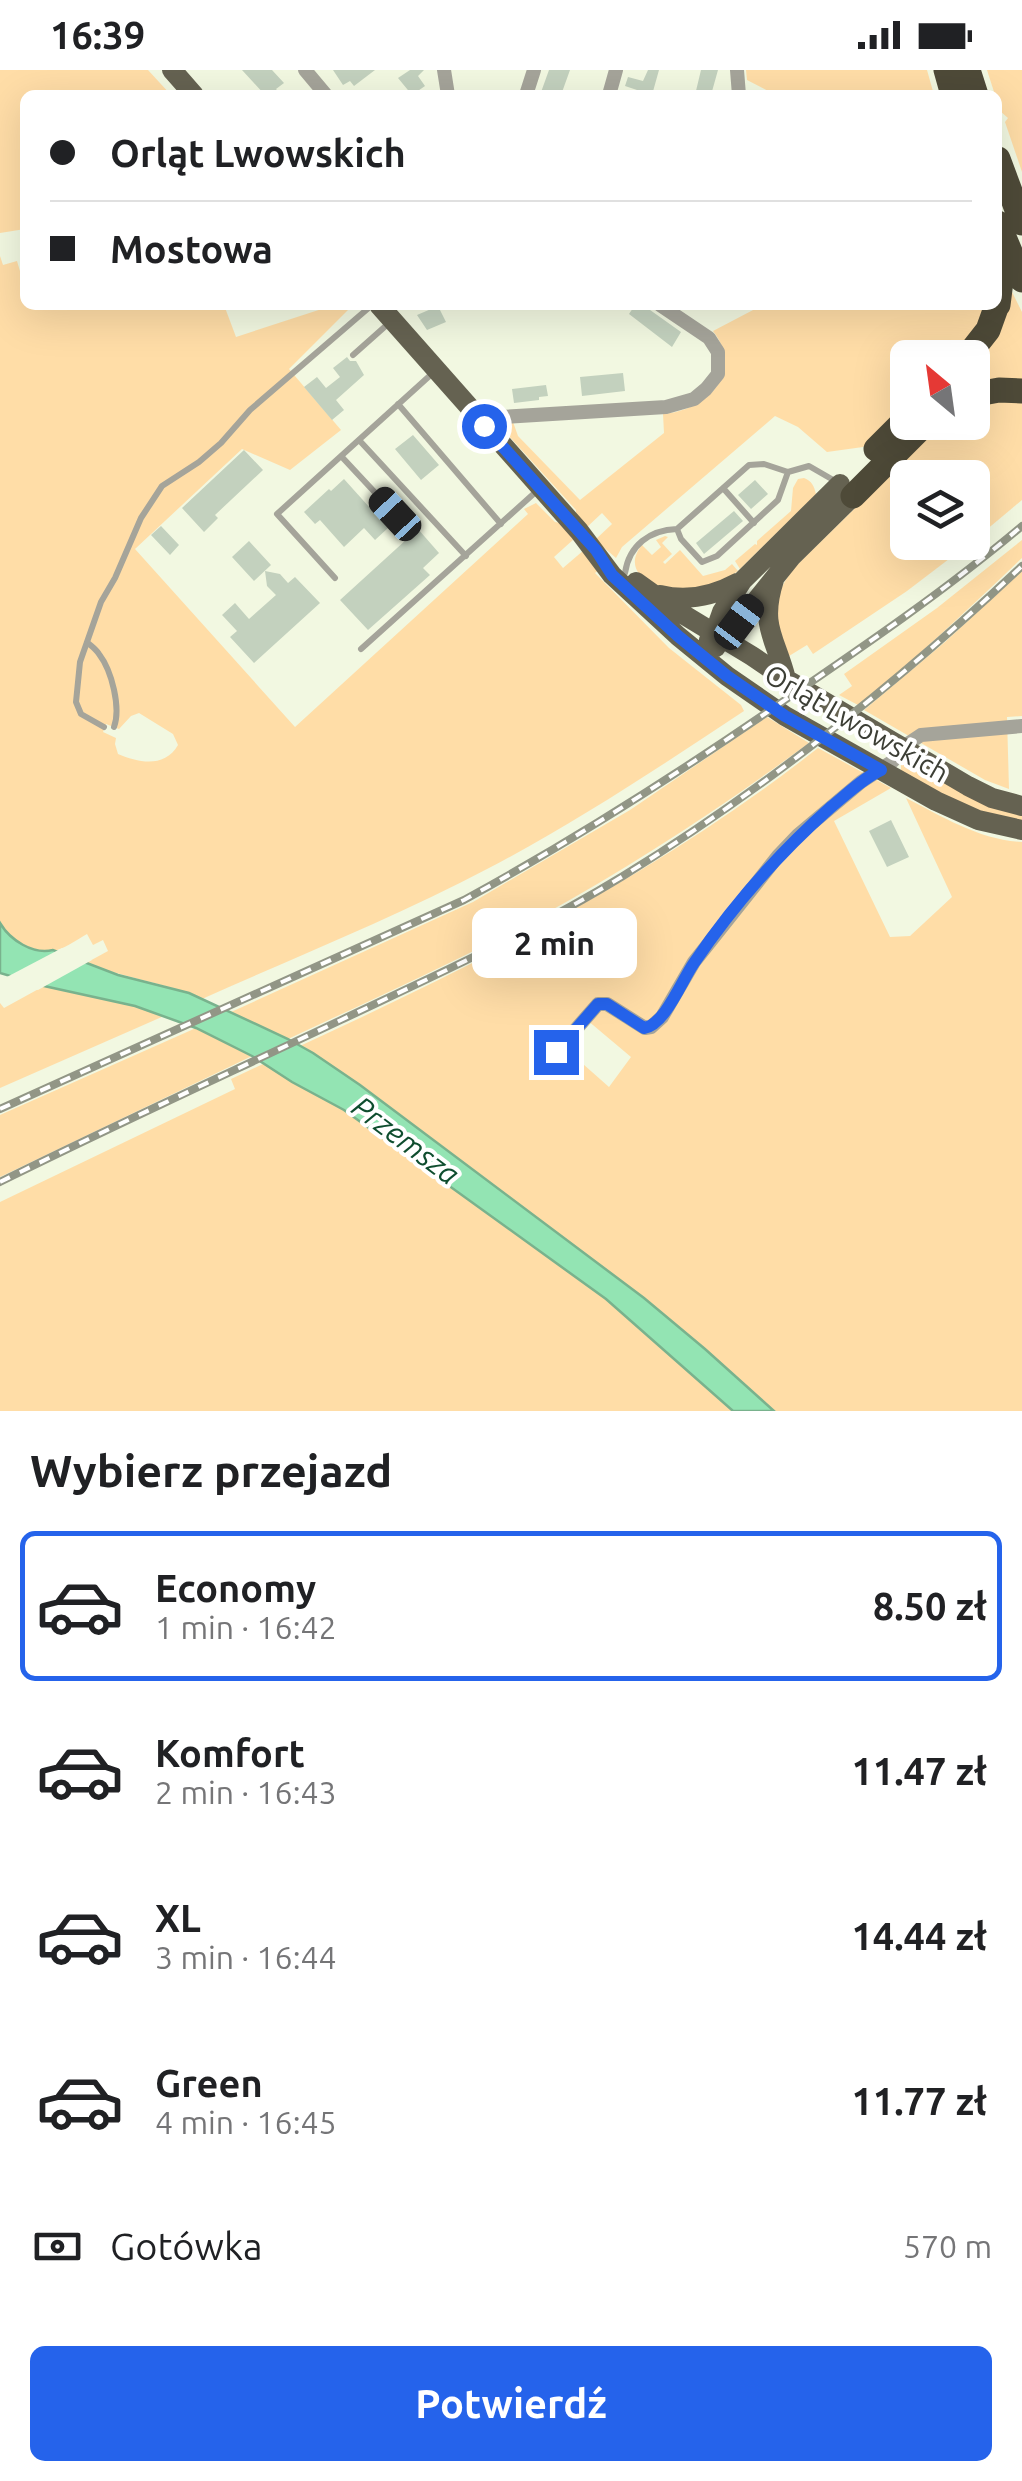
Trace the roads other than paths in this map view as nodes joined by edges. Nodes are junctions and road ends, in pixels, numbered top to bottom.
1 (172, 70) edge
2 (305, 70) edge
3 (190, 90) edge
4 (322, 90) edge
5 (1002, 170) edge
6 (1022, 223) edge
7 (1002, 232) edge
8 (1022, 280) edge
9 (381, 310) edge
10 (668, 310) edge
11 (996, 310) edge
12 (980, 340) edge
13 (353, 355) dead end
14 (436, 370) junction
15 (1022, 391) edge
16 (990, 392) edge
17 (398, 404) junction
18 (484, 426) junction
19 (890, 438) edge
20 (359, 440) junction
21 (906, 440) edge
22 (341, 456) junction
23 (788, 472) junction
24 (540, 488) junction
25 (722, 488) junction
26 (846, 490) junction
27 (395, 514) dead end
28 (754, 523) junction
29 (501, 524) junction
30 (677, 529) junction
31 (596, 550) junction
32 (466, 556) junction
33 (626, 572) junction
34 (776, 576) junction
35 (335, 578) dead end
36 (742, 581) junction
37 (648, 592) junction
38 (678, 636) junction
39 (718, 636) junction
40 (88, 642) junction
41 (362, 650) dead end
42 (727, 676) junction
43 (786, 680) junction
44 (1022, 726) edge
45 (903, 748) junction
46 (881, 770) junction
47 (1022, 806) edge
48 (1022, 830) edge
49 (556, 1052) dead end

1 - 3 main road
2 - 4 street
5 - 6 highway
7 - 8 highway
9 - 13 lane
9 - 14 main road, Orląt Lwowskich
9 - 40 lane
10 - 18 street
11 - 12 highway
14 - 17 lane
14 - 18 main road, Orląt Lwowskich
15 - 16 highway
17 - 20 lane
17 - 29 lane
18 - 24 main road, Orląt Lwowskich
19 - 26 highway
20 - 22 lane
20 - 32 lane
21 - 26 highway
22 - 27 lane
22 - 35 lane
23 - 25 lane
23 - 26 lane
23 - 28 lane
24 - 29 lane
24 - 31 main road, Orląt Lwowskich
25 - 28 lane
25 - 30 lane
26 - 34 main road
26 - 36 main road
28 - 30 lane
29 - 32 lane
30 - 33 lane
31 - 33 main road, Orląt Lwowskich
31 - 38 main road, Orląt Lwowskich
32 - 41 lane
33 - 37 main road, Orląt Lwowskich
34 - 39 main road
34 - 43 main road
36 - 37 main road
36 - 39 main road
37 - 39 main road, Orląt Lwowskich
38 - 39 main road
38 - 42 main road, Orląt Lwowskich
39 - 42 main road
39 - 43 main road, Orląt Lwowskich
40 - 40 lane
42 - 46 main road, Orląt Lwowskich
43 - 45 main road, Orląt Lwowskich
44 - 45 street
45 - 46 street
45 - 47 main road, Orląt Lwowskich
46 - 48 main road, Orląt Lwowskich
46 - 49 street

